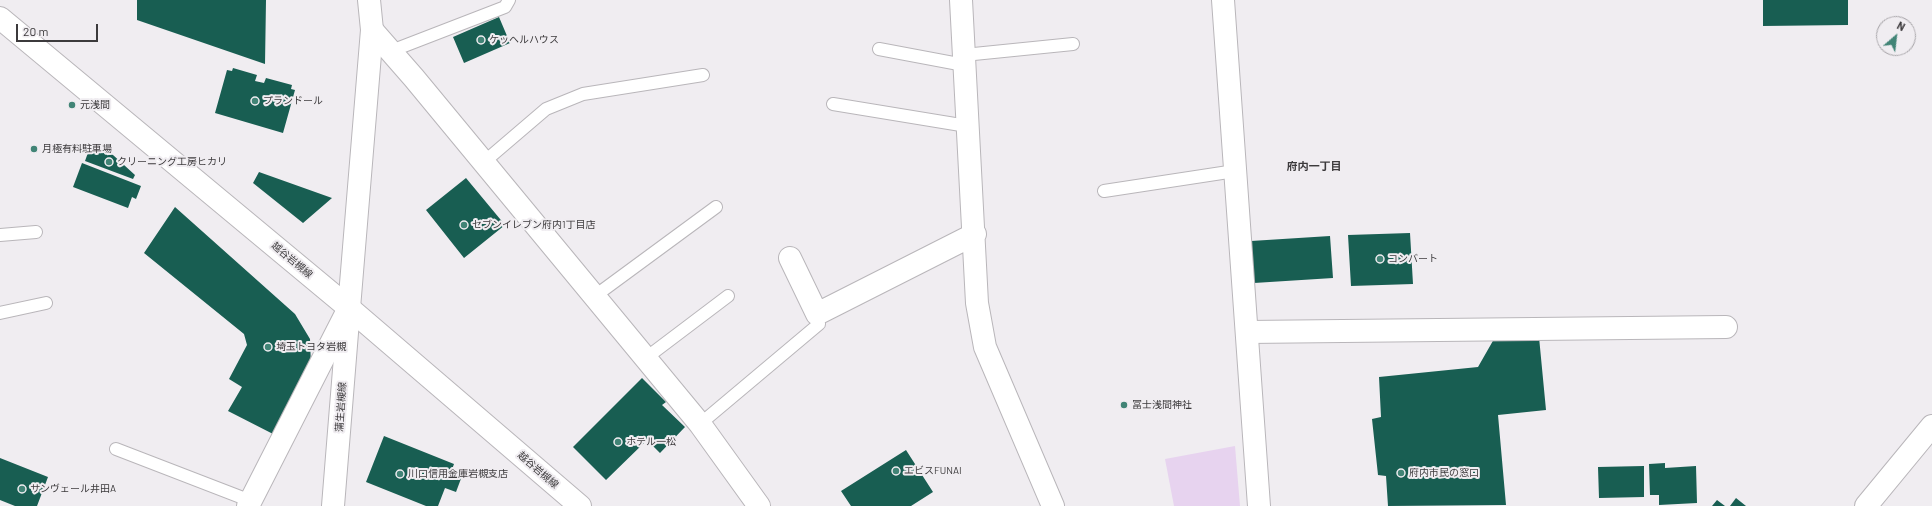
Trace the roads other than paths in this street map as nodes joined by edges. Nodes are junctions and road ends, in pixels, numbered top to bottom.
1 (369, 0) edge
2 (509, 0) edge
3 (962, 0) edge
4 (1223, 0) edge
5 (0, 18) edge
6 (372, 30) junction
7 (1073, 44) dead end
8 (879, 49) dead end
9 (391, 51) junction
10 (964, 60) junction
11 (703, 75) dead end
12 (832, 104) dead end
13 (967, 126) junction
14 (484, 162) junction
15 (1235, 171) junction
16 (1104, 191) dead end
17 (716, 207) dead end
18 (36, 232) dead end
19 (975, 234) junction
20 (0, 235) edge
21 (790, 258) dead end
22 (595, 296) junction
23 (728, 296) dead end
24 (46, 304) dead end
25 (349, 308) junction
26 (0, 313) edge
27 (817, 314) junction
28 (1726, 327) dead end
29 (1247, 332) junction
30 (646, 358) junction
31 (700, 424) junction
32 (1932, 426) edge
33 (116, 449) dead end
34 (249, 503) edge
35 (333, 506) edge
36 (580, 506) edge
37 (758, 506) edge
38 (1053, 506) edge
39 (1259, 506) edge
40 (1866, 506) edge

1 - 6 street, 蒲生岩槻線
2 - 9 lane
3 - 10 street
4 - 15 street
5 - 25 street, 越谷岩槻線
6 - 9 street
6 - 25 street, 蒲生岩槻線
7 - 10 lane
8 - 10 lane
9 - 14 street
10 - 13 street
11 - 14 lane
12 - 13 lane
13 - 19 street
14 - 22 street
15 - 16 lane
15 - 29 street
17 - 22 lane
18 - 20 lane
19 - 27 street
19 - 38 street
21 - 27 street
22 - 30 street
23 - 30 lane
24 - 26 lane
25 - 34 street
25 - 35 street, 蒲生岩槻線
25 - 36 street, 越谷岩槻線
27 - 31 lane
28 - 29 street
29 - 39 street
30 - 31 street
31 - 37 street
32 - 40 street
33 - 34 lane

